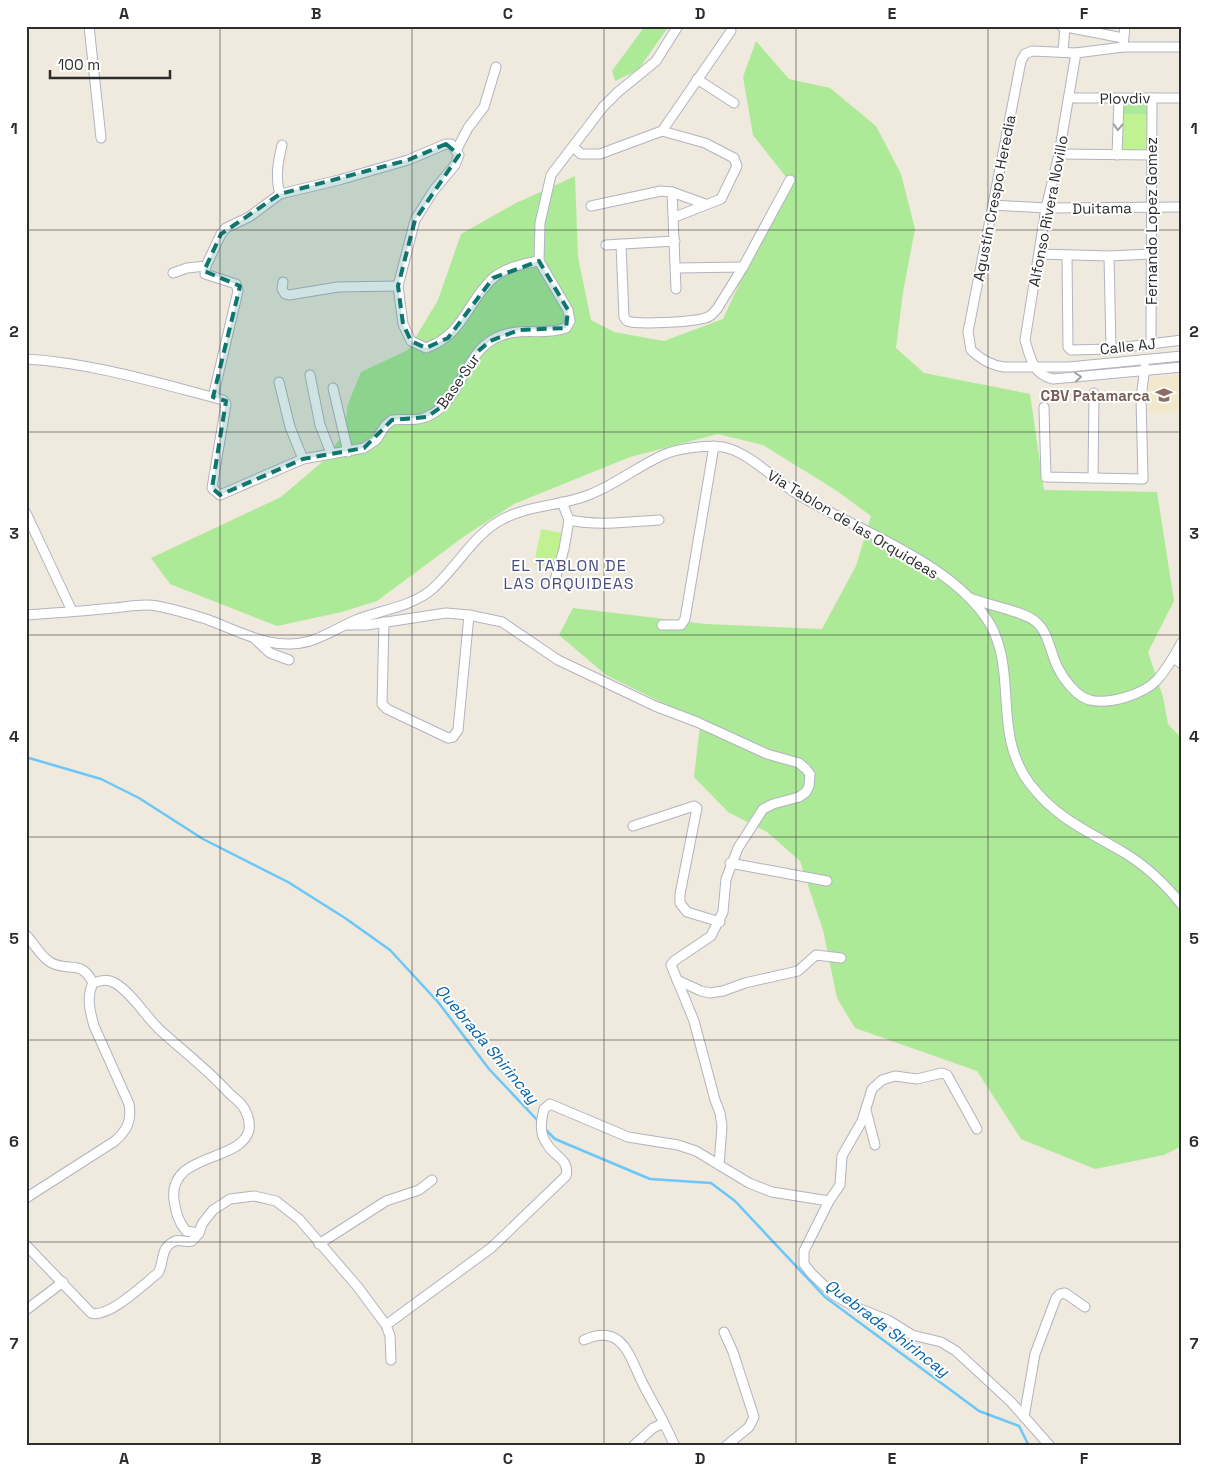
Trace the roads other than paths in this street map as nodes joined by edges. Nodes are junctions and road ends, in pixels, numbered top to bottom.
1 (89, 26) edge
2 (678, 26) edge
3 (1125, 26) edge
4 (1063, 27) edge
5 (730, 31) dead end
6 (1123, 38) junction
7 (1122, 47) junction
8 (1182, 47) edge
9 (1063, 52) junction
10 (1076, 53) junction
11 (496, 67) dead end
12 (697, 80) junction
13 (1069, 98) junction
14 (1119, 98) junction
15 (1152, 98) junction
16 (1182, 98) edge
17 (734, 103) dead end
18 (662, 131) junction
19 (102, 138) dead end
20 (282, 145) dead end
21 (573, 147) junction
22 (457, 149) junction
23 (1059, 154) junction
24 (1118, 155) junction
25 (1152, 155) junction
26 (790, 180) dead end
27 (672, 192) junction
28 (280, 194) junction
29 (705, 204) junction
30 (992, 205) junction
31 (591, 206) dead end
32 (1152, 207) junction
33 (1182, 207) edge
34 (1046, 208) junction
35 (675, 217) junction
36 (675, 241) junction
37 (621, 244) junction
38 (606, 245) dead end
39 (1039, 254) junction
40 (1151, 254) junction
41 (1067, 256) junction
42 (1109, 256) junction
43 (539, 261) junction
44 (206, 266) junction
45 (743, 267) junction
46 (677, 268) junction
47 (173, 273) dead end
48 (283, 282) dead end
49 (398, 286) junction
50 (676, 289) dead end
51 (1182, 340) edge
52 (1151, 344) junction
53 (1111, 349) junction
54 (1182, 356) edge
55 (26, 359) edge
56 (1148, 359) junction
57 (1034, 367) junction
58 (1182, 367) edge
59 (1144, 371) junction
60 (310, 375) dead end
61 (279, 382) dead end
62 (333, 388) dead end
63 (1094, 392) dead end
64 (213, 397) junction
65 (1044, 407) dead end
66 (714, 446) junction
67 (348, 452) junction
68 (331, 453) junction
69 (303, 459) junction
70 (1094, 478) junction
71 (562, 502) junction
72 (26, 513) edge
73 (568, 520) junction
74 (659, 520) dead end
75 (555, 580) dead end
76 (970, 598) junction
77 (72, 611) junction
78 (26, 615) edge
79 (469, 615) junction
80 (384, 622) junction
81 (345, 625) junction
82 (662, 625) dead end
83 (256, 640) junction
84 (1182, 642) edge
85 (1173, 658) junction
86 (289, 660) dead end
87 (1182, 664) edge
88 (633, 826) dead end
89 (730, 863) junction
90 (826, 882) dead end
91 (1182, 905) edge
92 (720, 922) junction
93 (26, 935) edge
94 (841, 958) dead end
95 (677, 980) junction
96 (93, 983) junction
97 (866, 1110) junction
98 (977, 1129) dead end
99 (875, 1145) dead end
100 (719, 1166) junction
101 (432, 1180) dead end
102 (26, 1198) edge
103 (829, 1201) junction
104 (199, 1233) junction
105 (319, 1244) junction
106 (26, 1245) edge
107 (63, 1282) junction
108 (1085, 1307) dead end
109 (26, 1310) edge
110 (386, 1325) junction
111 (724, 1332) dead end
112 (584, 1340) dead end
113 (391, 1360) dead end
114 (1024, 1417) junction
115 (664, 1423) junction
116 (632, 1446) edge
117 (675, 1446) edge
118 (726, 1446) edge
119 (1050, 1446) edge

1 - 19 street
2 - 21 street
3 - 6 street
4 - 6 street
4 - 9 street
5 - 12 street
6 - 7 street
7 - 8 street
7 - 10 street
9 - 10 street
9 - 30 street, Agustín Crespo Heredia
10 - 13 street, Alfonso Rivera Novillo
11 - 22 street
12 - 17 street
12 - 18 street
13 - 14 street, Plovdiv
13 - 23 street, Alfonso Rivera Novillo
14 - 15 street, Plovdiv
14 -> 24 street
15 - 16 street, Plovdiv
15 - 25 street, Fernando Lopez Gomez
18 - 21 street
18 - 29 street
20 - 28 street
21 - 43 street
22 - 28 street
22 - 49 street
23 - 24 street
23 - 34 street, Alfonso Rivera Novillo
24 - 25 street
25 - 32 street, Fernando Lopez Gomez
26 - 45 street
27 - 29 street
27 - 31 street
27 - 35 street
28 - 44 street
29 - 35 street
30 - 34 street, Duitama
30 - 57 street, Agustín Crespo Heredia
32 - 33 street, Duitama
32 - 34 street, Duitama
32 - 40 street, Fernando Lopez Gomez
34 - 39 street, Alfonso Rivera Novillo
35 - 36 street
36 - 37 street
36 - 46 street
37 - 38 street
37 - 45 street
39 - 41 street
39 - 57 street, Alfonso Rivera Novillo
40 - 42 street
40 - 52 street, Fernando Lopez Gomez
41 - 42 street
41 - 53 street, Calle AJ
42 - 53 street
43 - 49 street
43 - 67 street, Base Sur
44 - 47 street
44 - 64 street
45 - 46 street
46 - 50 street
48 - 49 street
51 - 52 street, Calle AJ
52 - 53 street, Calle AJ
54 - 56 street
55 - 64 street
56 - 57 street
56 - 59 street
57 -> 59 street
58 - 59 street
59 - 70 street
60 - 68 street
61 - 69 street
62 - 67 street
63 - 70 street
64 - 69 street, Base Sur
65 - 70 street
66 - 71 street, Via Tablon de las Orquideas
66 - 76 street, Via Tablon de las Orquideas
66 - 82 street
67 - 68 street, Base Sur
68 - 69 street, Base Sur
71 - 73 street
71 - 81 street, Via Tablon de las Orquideas
72 - 77 street
73 - 74 street
73 - 75 street
76 - 85 street
76 - 91 street, Via Tablon de las Orquideas
77 - 78 street, Via Tablon de las Orquideas
77 - 83 street, Via Tablon de las Orquideas
79 - 80 street
79 - 80 street
79 - 89 street
80 - 81 street
81 - 83 street, Via Tablon de las Orquideas
83 - 86 street
84 - 85 street
85 - 87 street
88 - 92 street
89 - 90 street
89 - 92 street
92 - 95 street
93 - 96 street
94 - 95 street
95 - 100 street
96 - 102 street
96 - 104 street
97 - 98 street
97 - 99 street
97 - 103 street
100 - 103 street
100 - 110 street
101 - 105 street
103 - 114 street
104 - 105 street
104 - 107 street
105 - 110 street
106 - 107 street
107 - 109 street
108 - 114 street
110 - 113 street
111 - 118 street
112 - 115 street
114 - 119 street
115 - 116 street
115 - 117 street

